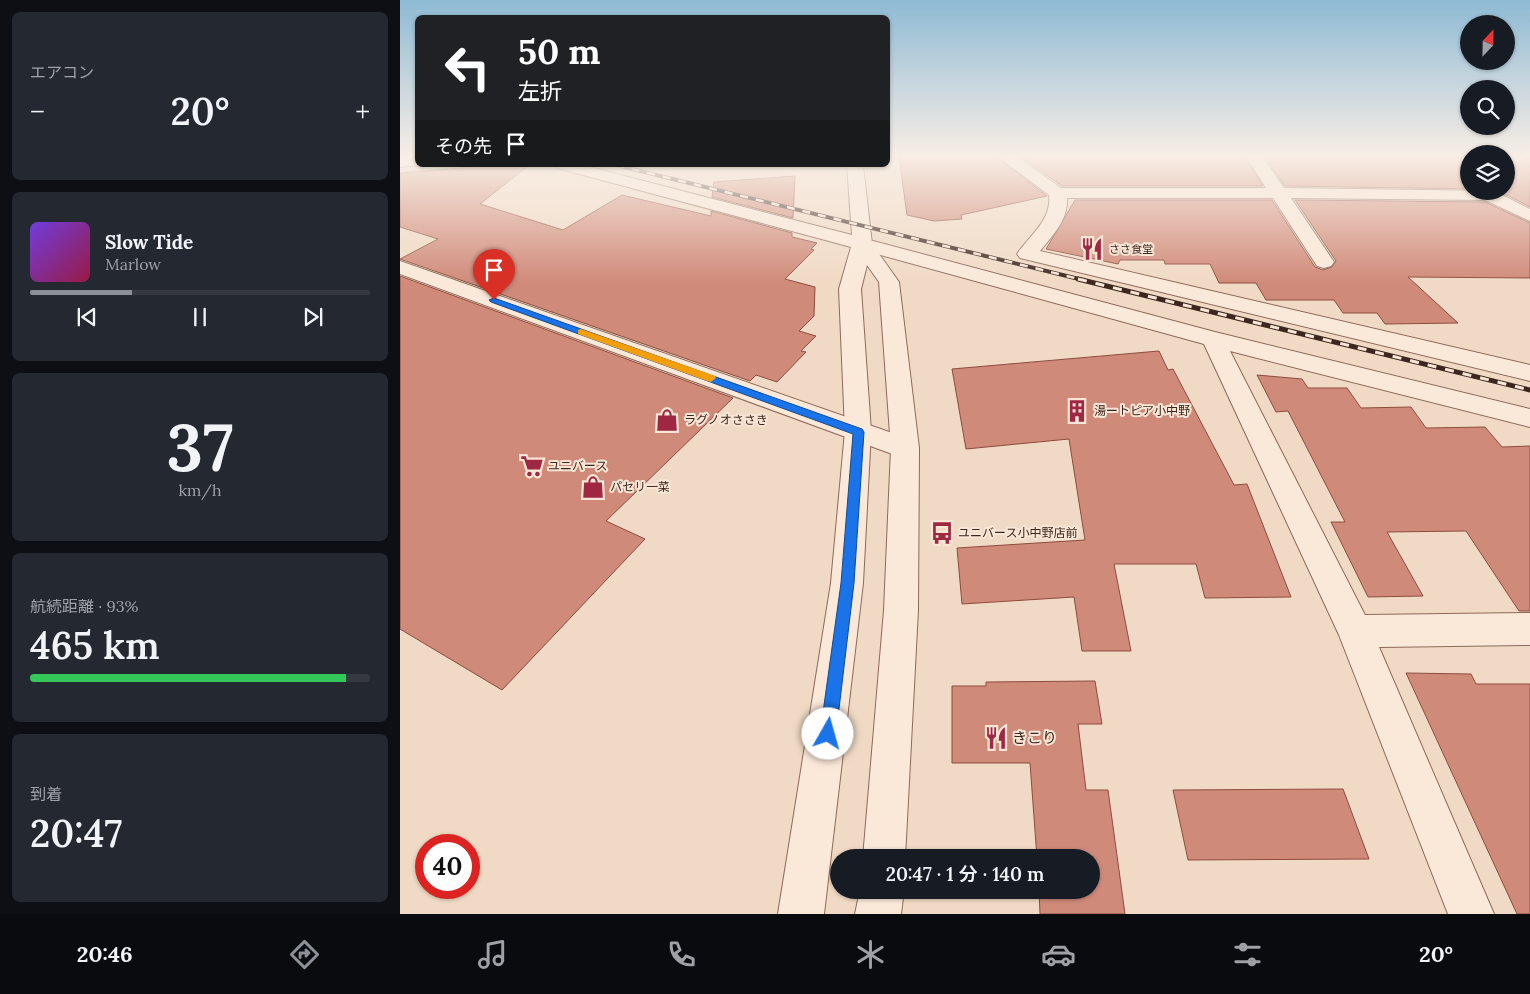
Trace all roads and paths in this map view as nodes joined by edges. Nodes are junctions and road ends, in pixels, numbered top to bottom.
1 (690, 199) edge
2 (858, 199) edge
3 (1059, 199) edge
4 (1281, 199) edge
5 (1495, 199) edge
6 (1530, 216) edge
7 (862, 244) junction
8 (1324, 262) dead end
9 (400, 267) edge
10 (1212, 339) junction
11 (1530, 373) edge
12 (1530, 418) edge
13 (858, 432) junction
14 (904, 448) junction
15 (1530, 629) edge
16 (1355, 631) junction
17 (885, 849) edge
18 (880, 899) edge
19 (801, 914) edge
20 (878, 914) edge
21 (1471, 914) edge

1 - 7 street
2 - 7 street
3 - 11 street
4 - 8 street
5 - 6 street
7 - 10 street
7 - 13 street
7 - 14 street
9 - 13 street
10 - 12 street
10 - 16 street
13 - 14 street
13 - 19 street
14 - 17 street
15 - 16 street
16 - 21 street
18 - 20 street

